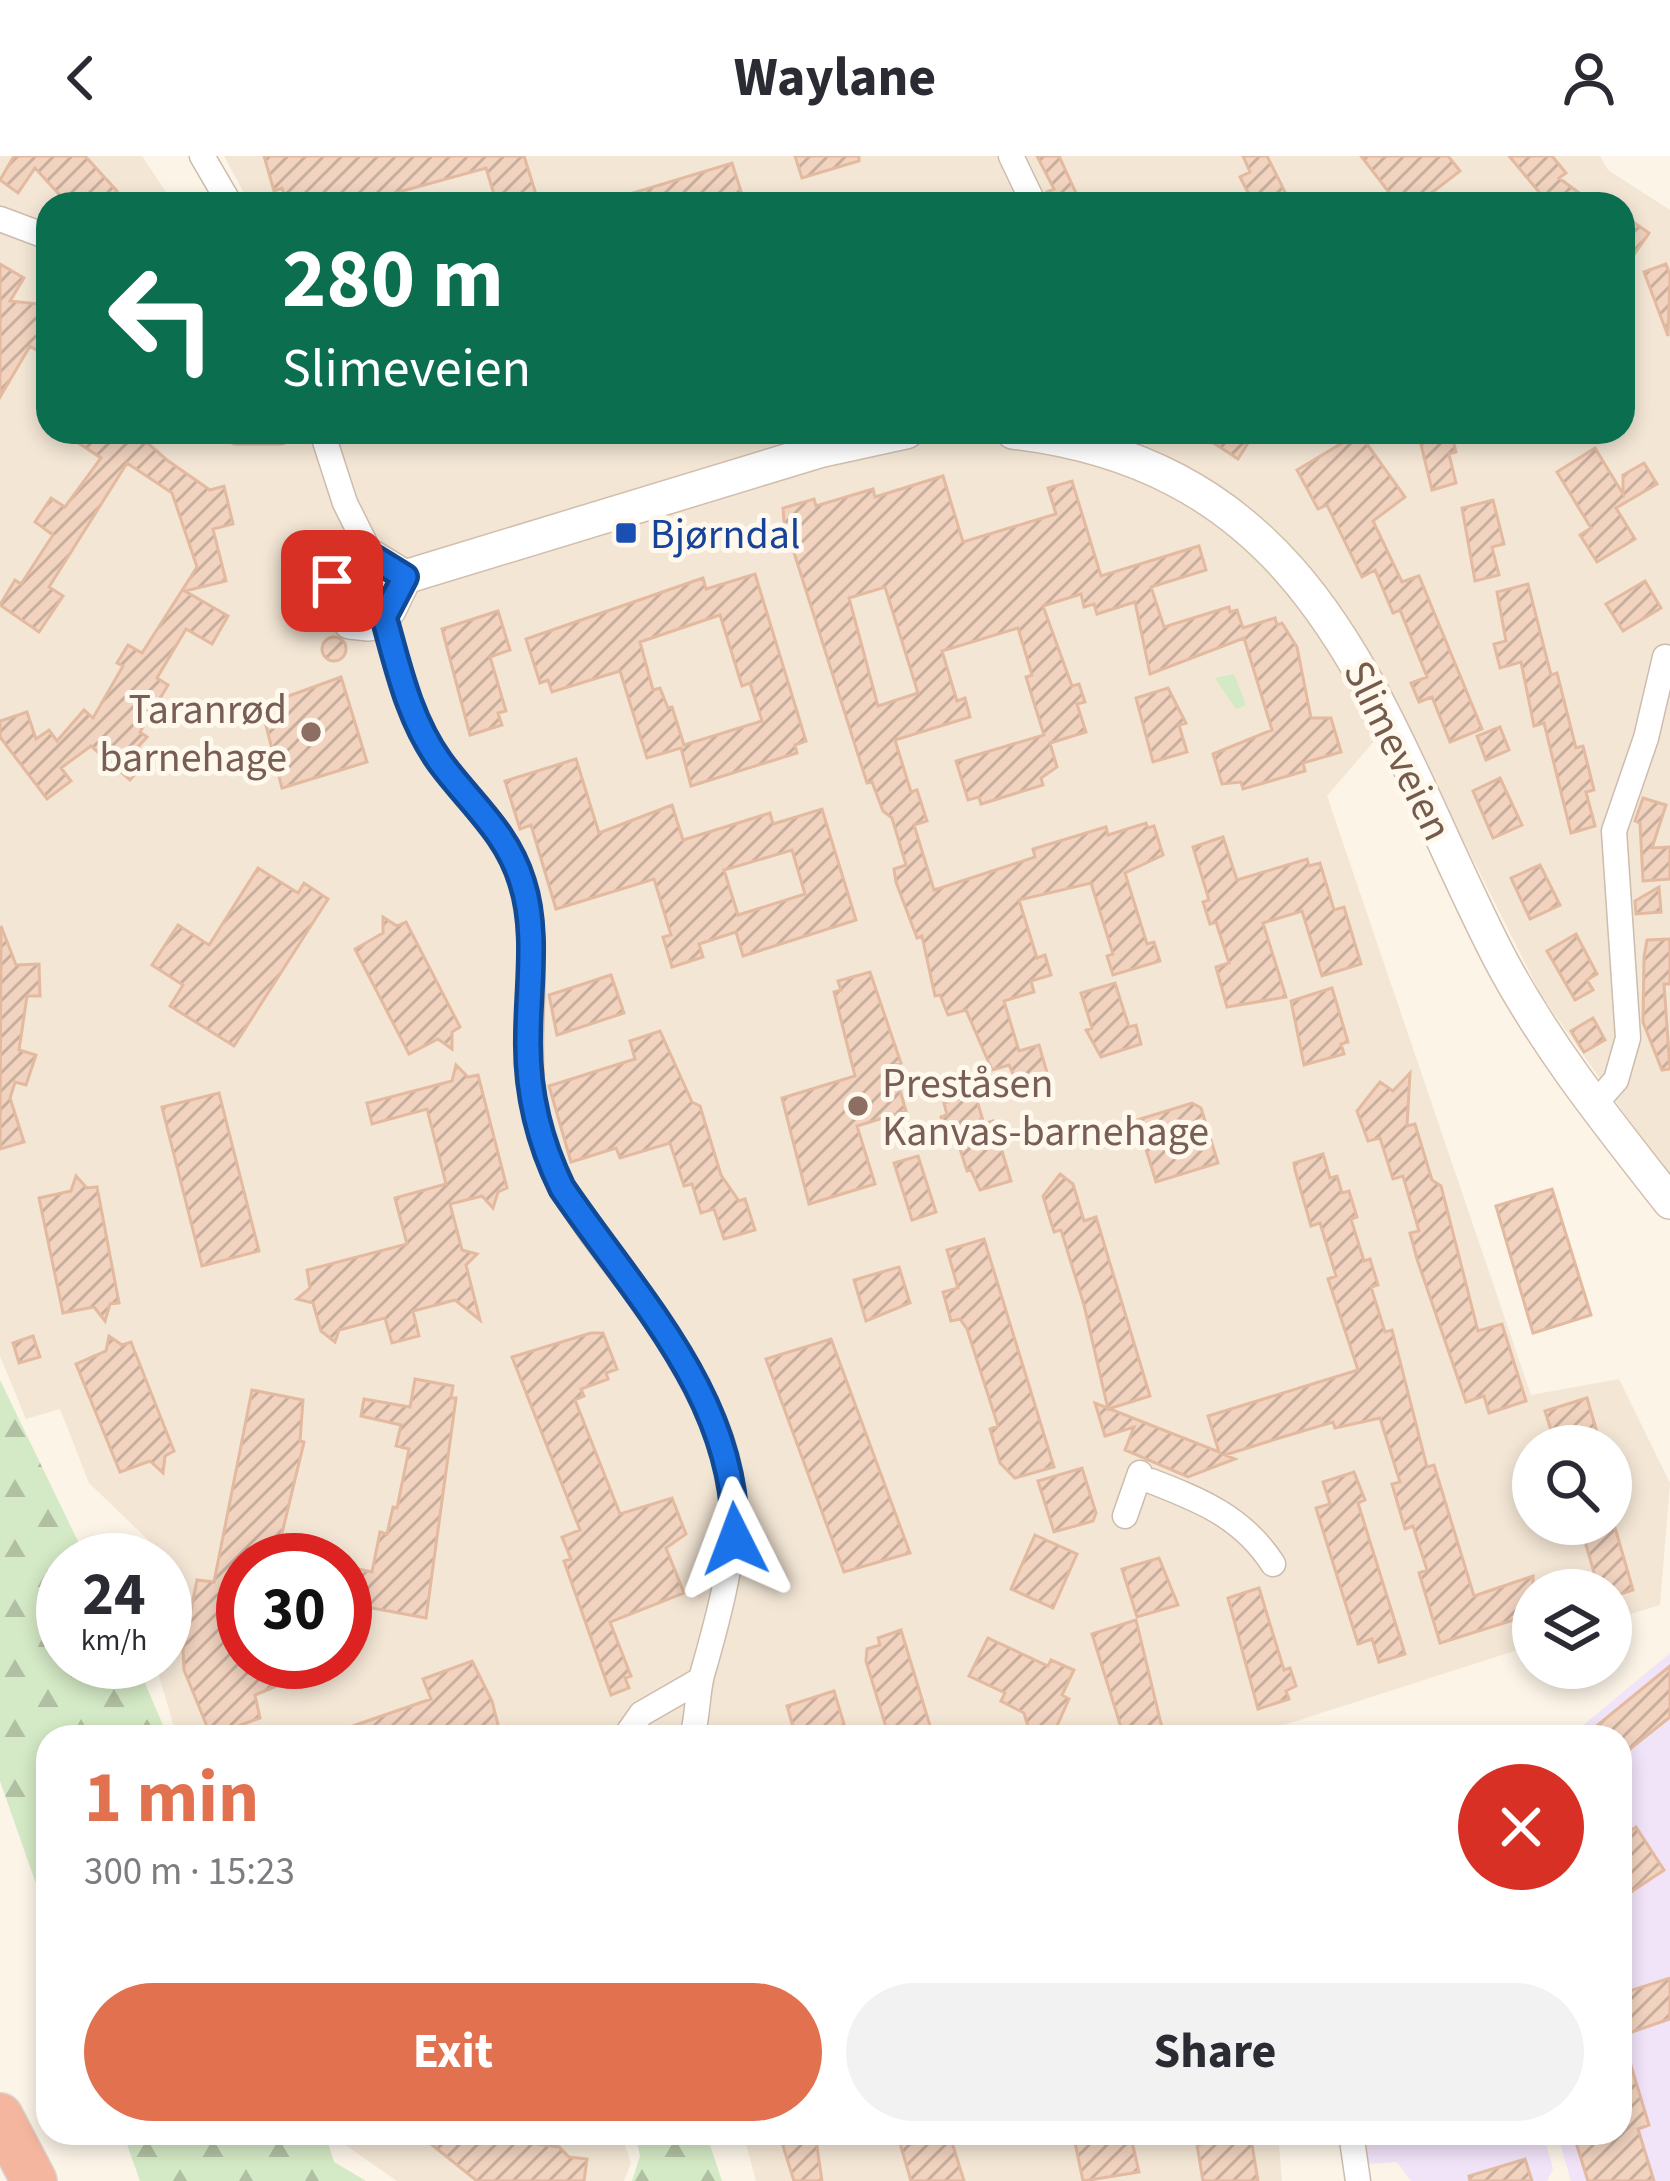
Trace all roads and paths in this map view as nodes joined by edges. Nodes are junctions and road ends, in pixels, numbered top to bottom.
1 (202, 156) edge
2 (1011, 156) edge
3 (223, 192) edge
4 (1028, 192) edge
5 (0, 219) edge
6 (36, 232) edge
7 (326, 444) edge
8 (850, 444) edge
9 (1093, 444) edge
10 (371, 556) junction
11 (405, 577) junction
12 (384, 617) junction
13 (1665, 657) dead end
14 (1594, 1105) junction
15 (1670, 1202) edge
16 (1125, 1516) dead end
17 (1273, 1564) dead end
18 (700, 1680) junction
19 (633, 1725) edge
20 (694, 1725) edge
21 (0, 2116) edge
22 (1353, 2145) edge
23 (34, 2181) edge
24 (1358, 2181) edge

1 - 3 street
2 - 4 street
5 - 6 street
7 - 10 street
8 - 11 street
9 - 14 street, Slimeveien
10 - 11 street
10 - 12 street
11 - 12 street
12 - 18 street
13 - 14 street
14 - 15 street, Slimeveien
16 - 17 street
18 - 19 street
18 - 20 street
21 - 23 highway
22 - 24 street

